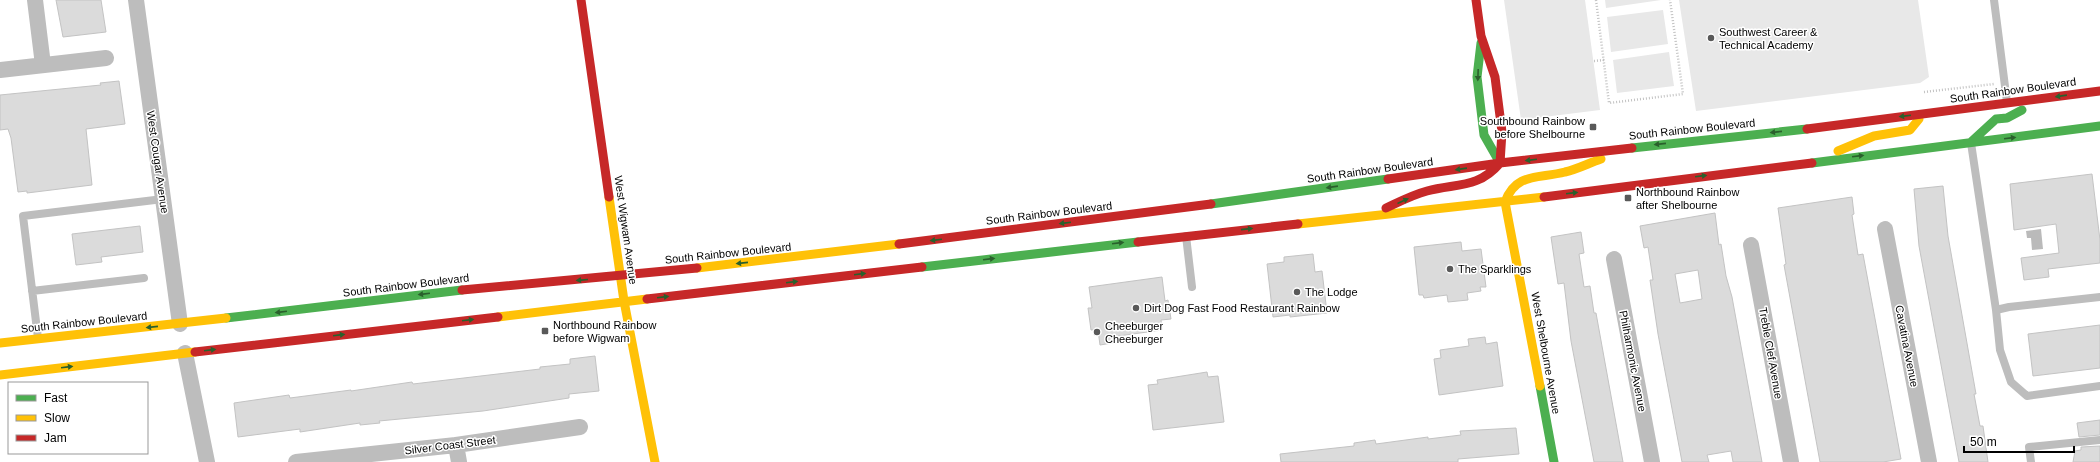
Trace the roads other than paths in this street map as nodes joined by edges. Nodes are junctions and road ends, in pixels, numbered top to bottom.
1 (35, 0) edge
2 (136, 0) edge
3 (581, 0) edge
4 (1476, 0) edge
5 (1994, 0) edge
6 (1481, 36) junction
7 (106, 58) dead end
8 (43, 65) junction
9 (0, 70) edge
10 (2100, 91) edge
11 (2046, 98) junction
12 (2007, 103) junction
13 (1924, 114) junction
14 (2100, 126) edge
15 (1971, 142) junction
16 (1632, 147) junction
17 (1813, 162) junction
18 (1500, 163) junction
19 (163, 199) junction
20 (1505, 202) junction
21 (1210, 204) junction
22 (1367, 217) junction
23 (1146, 222) dead end
24 (1043, 226) junction
25 (1885, 229) dead end
26 (1035, 236) dead end
27 (1186, 236) junction
28 (1082, 239) dead end
29 (1751, 245) dead end
30 (1074, 249) junction
31 (960, 253) dead end
32 (1614, 259) dead end
33 (927, 266) junction
34 (620, 276) junction
35 (144, 278) dead end
36 (1192, 288) dead end
37 (32, 291) junction
38 (2100, 297) edge
39 (624, 301) junction
40 (311, 308) junction
41 (1996, 310) junction
42 (293, 319) dead end
43 (175, 328) junction
44 (38, 339) junction
45 (0, 343) edge
46 (189, 347) junction
47 (58, 359) dead end
48 (43, 370) junction
49 (0, 375) edge
50 (2100, 386) edge
51 (580, 427) dead end
52 (2100, 440) edge
53 (456, 445) junction
54 (207, 462) edge
55 (296, 462) edge
56 (459, 462) edge
57 (655, 462) edge
58 (1554, 462) edge
59 (1652, 462) edge
60 (1791, 462) edge
61 (1929, 462) edge
62 (2031, 462) edge

1 - 8 street
2 - 19 street, West Cougar Avenue
3 - 34 main road, West Wigwam Avenue
4 - 6 main road
5 - 12 lane
6 - 18 main road
6 -> 18 main road
7 - 8 street
8 - 9 street
10 -> 11 main road, South Rainbow Boulevard
11 - 12 main road, South Rainbow Boulevard
11 - 15 main road
12 - 13 main road, South Rainbow Boulevard
13 -> 16 main road, South Rainbow Boulevard
13 - 17 main road
15 -> 14 main road
17 -> 15 main road
15 - 41 lane
16 -> 18 main road, South Rainbow Boulevard
16 - 20 main road
20 -> 17 main road
18 -> 21 main road, South Rainbow Boulevard
22 -> 18 main road
19 - 37 lane
19 - 43 street, West Cougar Avenue
20 - 22 main road
20 - 58 main road, West Shelbourne Avenue
21 - 23 main road
21 -> 24 main road, South Rainbow Boulevard
27 -> 22 main road
24 - 26 main road
24 -> 34 main road, South Rainbow Boulevard
25 - 61 street, Cavatina Avenue
30 -> 27 main road
27 - 36 lane
28 - 30 main road
29 - 60 street, Treble Clef Avenue
33 -> 30 main road
31 - 33 main road
32 - 59 street, Philharmonic Avenue
39 -> 33 main road
34 - 39 main road, West Wigwam Avenue
34 -> 40 main road, South Rainbow Boulevard
35 - 37 lane
37 - 44 lane
38 - 41 lane
46 -> 39 main road
39 - 57 main road, West Wigwam Avenue
40 - 42 main road
40 -> 43 main road, South Rainbow Boulevard
41 - 50 lane
43 -> 44 main road, South Rainbow Boulevard
44 - 45 main road, South Rainbow Boulevard
48 -> 46 main road
46 - 54 street
47 - 48 main road
48 - 49 main road
51 - 53 street, Silver Coast Street
52 - 62 lane
53 - 55 street, Silver Coast Street
53 - 56 street

